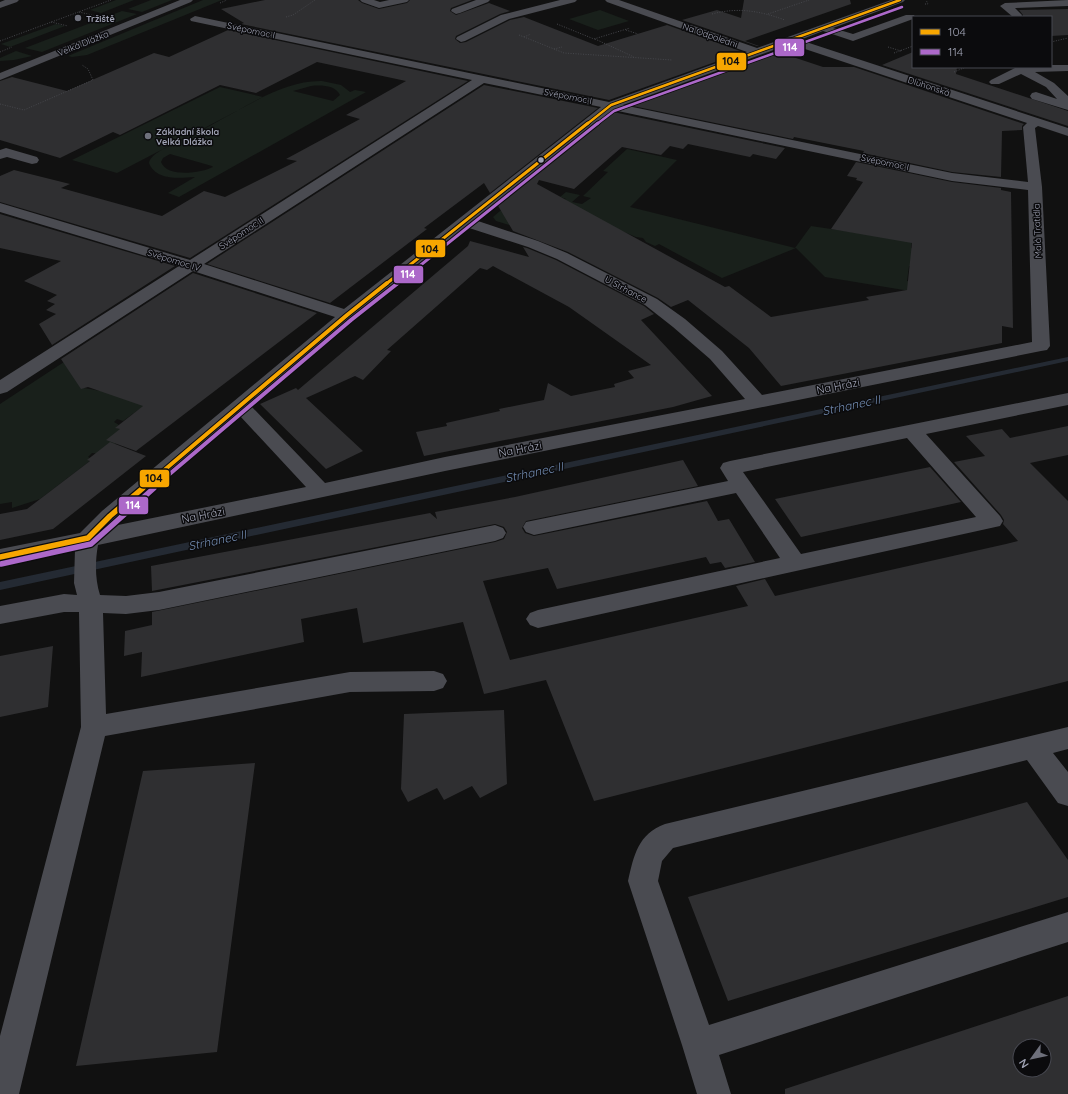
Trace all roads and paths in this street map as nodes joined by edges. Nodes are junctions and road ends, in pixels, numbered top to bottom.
1 (14, 0) edge
2 (111, 0) edge
3 (188, 0) edge
4 (365, 0) edge
5 (404, 0) edge
6 (485, 0) edge
7 (572, 0) edge
8 (610, 0) edge
9 (809, 0) edge
10 (900, 0) edge
11 (1068, 3) edge
12 (0, 5) edge
13 (456, 11) dead end
14 (79, 12) junction
15 (526, 12) junction
16 (767, 14) junction
17 (1017, 15) dead end
18 (96, 16) dead end
19 (910, 17) dead end
20 (663, 18) junction
21 (195, 19) dead end
22 (51, 22) junction
23 (493, 24) junction
24 (679, 24) junction
25 (68, 26) dead end
26 (821, 29) junction
27 (625, 30) junction
28 (531, 34) dead end
29 (638, 34) dead end
30 (523, 37) junction
31 (1068, 38) edge
32 (461, 39) dead end
33 (594, 39) junction
34 (790, 40) junction
35 (0, 41) edge
36 (1052, 42) edge
37 (562, 47) dead end
38 (12, 48) dead end
39 (554, 49) junction
40 (0, 52) edge
41 (758, 52) junction
42 (636, 58) junction
43 (676, 60) dead end
44 (80, 64) dead end
45 (25, 67) junction
46 (0, 68) edge
47 (1068, 68) edge
48 (1022, 69) junction
49 (39, 70) dead end
50 (14, 71) junction
51 (0, 77) edge
52 (482, 78) junction
53 (995, 82) dead end
54 (1036, 96) dead end
55 (1068, 103) edge
56 (0, 104) edge
57 (612, 105) junction
58 (1068, 106) edge
59 (1068, 119) edge
60 (1037, 121) junction
61 (1053, 127) junction
62 (1068, 132) edge
63 (0, 155) edge
64 (32, 160) dead end
65 (1036, 187) junction
66 (0, 207) edge
67 (465, 222) junction
68 (191, 265) junction
69 (347, 315) junction
70 (1041, 346) joint
71 (0, 388) edge
72 (1068, 399) edge
73 (758, 402) junction
74 (239, 406) junction
75 (912, 431) junction
76 (742, 485) junction
77 (321, 492) junction
78 (534, 527) dead end
79 (495, 532) dead end
80 (87, 547) junction
81 (0, 557) edge
82 (795, 563) junction
83 (88, 594) junction
84 (0, 615) edge
85 (538, 619) dead end
86 (434, 681) dead end
87 (94, 727) junction
88 (1068, 738) edge
89 (1033, 747) junction
90 (1068, 794) edge
91 (1068, 927) edge
92 (698, 1045) junction
93 (2, 1094) edge
94 (714, 1094) edge

1 - 12 street
2 - 14 path
3 - 45 street, Velká Dlážka
4 - 5 street
6 - 13 street
7 - 15 street
8 - 20 street, Na Odpoledni
9 - 16 path
10 - 26 street
11 - 17 street
14 - 18 path
14 - 22 path
15 - 23 street
15 - 33 path
16 - 24 path
16 - 26 path
19 - 26 street
20 - 24 street, Na Odpoledni
20 - 27 path
21 - 52 street, Svépomoc I
22 - 25 path
22 - 35 path
23 - 30 path
23 - 32 street
24 - 41 street, Na Odpoledni
26 - 34 street
27 - 29 path
27 - 33 path
28 - 30 path
30 - 39 path
31 - 36 path
33 - 42 path
34 - 41 street
34 - 60 street, Dluhonská
37 - 39 path
38 - 40 path
39 - 42 path
41 - 57 street
42 - 43 path
44 - 56 path
45 - 49 street
45 - 50 street, Velká Dlážka
46 - 50 street
47 - 48 street
48 - 53 street
48 - 55 street
50 - 51 street, Velká Dlážka
52 - 57 street, Svépomoc I
52 - 68 street, Svépomoc II
54 - 58 street
57 - 65 street, Svépomoc I
57 - 67 street
59 - 61 street
60 - 61 street, Dluhonská
60 - 65 street, Malá Tratidla
61 - 62 street, Dluhonská
63 - 64 street
65 - 70 street, Malá Tratidla
66 - 68 street, Svépomoc IV
67 - 69 street
67 - 73 street, U Strhance
68 - 69 street, Svépomoc IV
68 - 71 street, Svépomoc II
69 - 74 street
70 - 73 street, Na Hrázi
72 - 75 street
73 - 77 street, Na Hrázi
74 - 77 street
74 - 80 street
75 - 76 street
75 - 82 street
76 - 78 street
76 - 82 street
77 - 80 street, Na Hrázi
79 - 83 street
80 - 81 street, Na Hrázi
80 - 83 street
82 - 85 street
83 - 84 street
83 - 87 street
86 - 87 street
87 - 93 street
88 - 89 street
89 - 90 street
89 - 92 street
91 - 92 street
92 - 94 street

